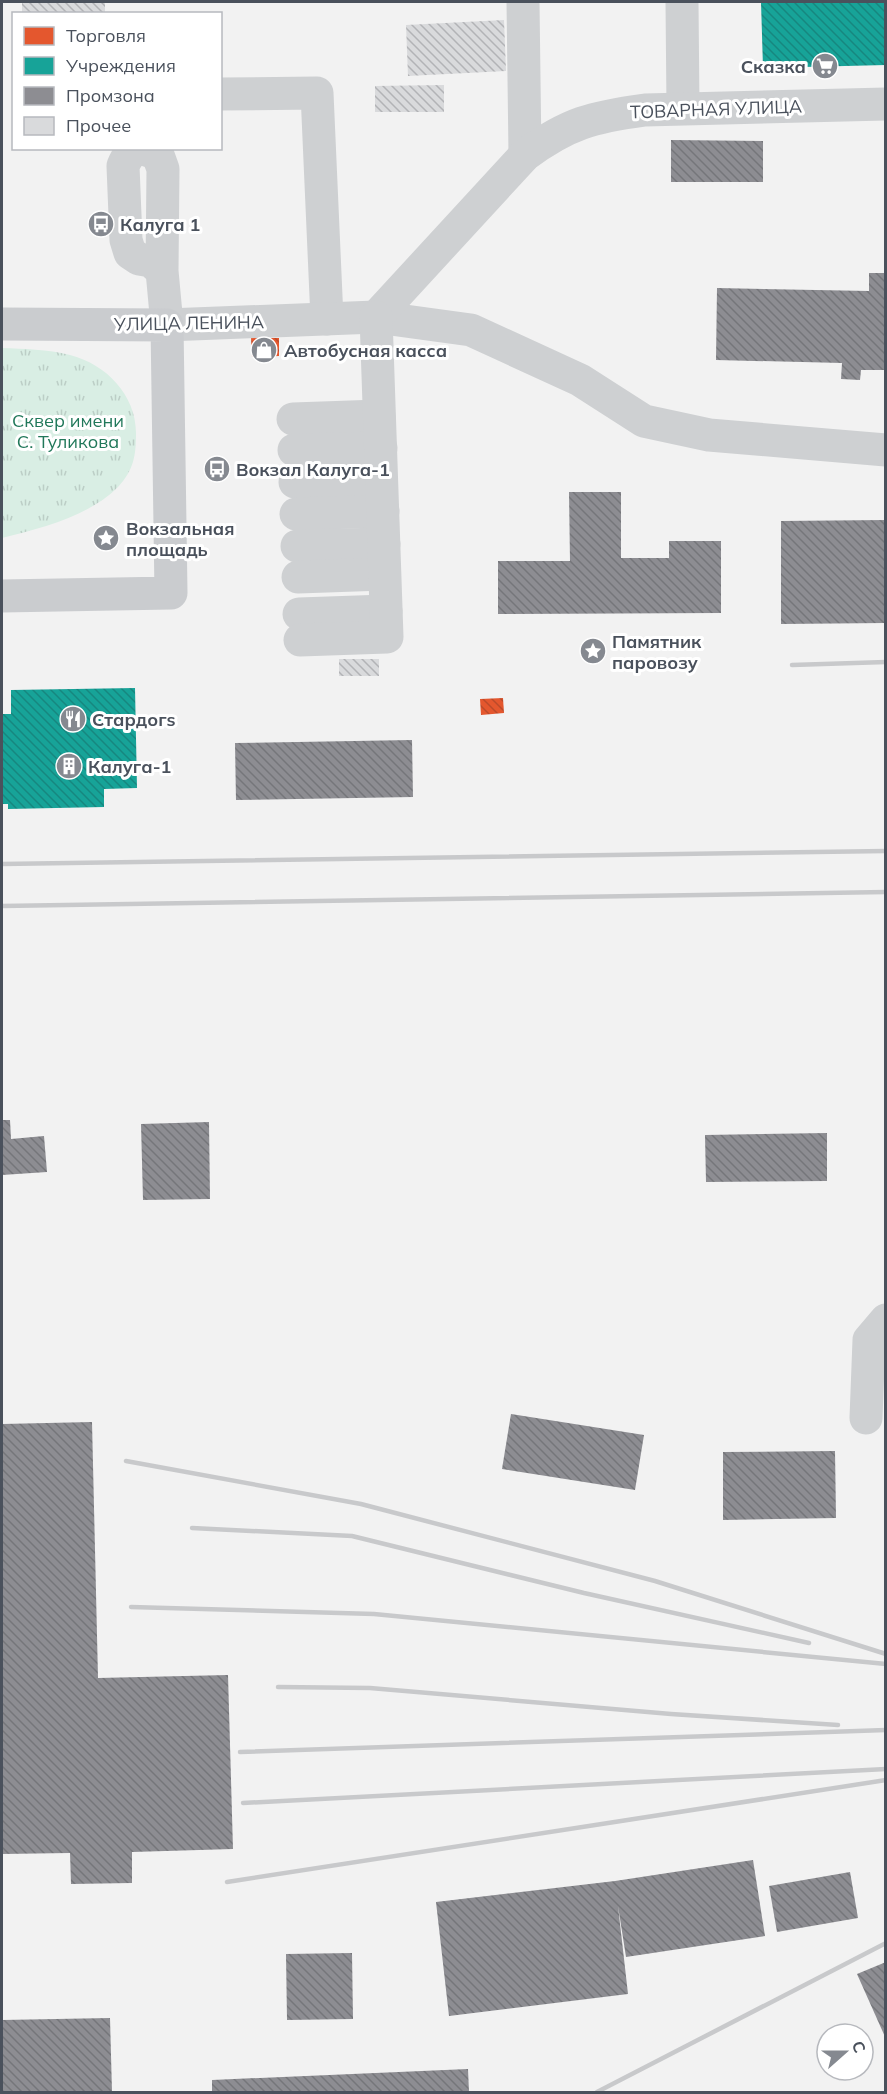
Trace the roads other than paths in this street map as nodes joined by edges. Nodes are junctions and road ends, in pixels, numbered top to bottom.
1 (523, 2) edge
2 (682, 2) edge
3 (222, 94) edge
4 (885, 104) edge
5 (682, 108) junction
6 (134, 150) edge
7 (149, 150) edge
8 (525, 155) junction
9 (165, 159) edge
10 (376, 317) junction
11 (327, 319) junction
12 (2, 324) edge
13 (166, 325) junction
14 (379, 416) junction
15 (885, 450) edge
16 (382, 480) junction
17 (296, 498) dead end
18 (384, 559) junction
19 (297, 562) dead end
20 (2, 596) edge
21 (299, 627) dead end
22 (885, 1320) edge
23 (866, 1418) dead end

1 - 8 street
2 - 5 street
3 - 11 street
4 - 5 street, ТОВАРНАЯ УЛИЦА
5 - 8 street, ТОВАРНАЯ УЛИЦА
6 - 13 street
7 - 9 street
8 - 10 street, ТОВАРНАЯ УЛИЦА
10 - 11 street, УЛИЦА ЛЕНИНА
10 - 14 street
10 - 15 street, УЛИЦА ЛЕНИНА
11 - 13 street, УЛИЦА ЛЕНИНА
12 - 13 main road, УЛИЦА ЛЕНИНА
13 - 20 main road
14 - 16 street
14 - 16 street
16 - 17 street
16 - 18 street
18 - 19 street
18 - 21 street
22 - 23 street

